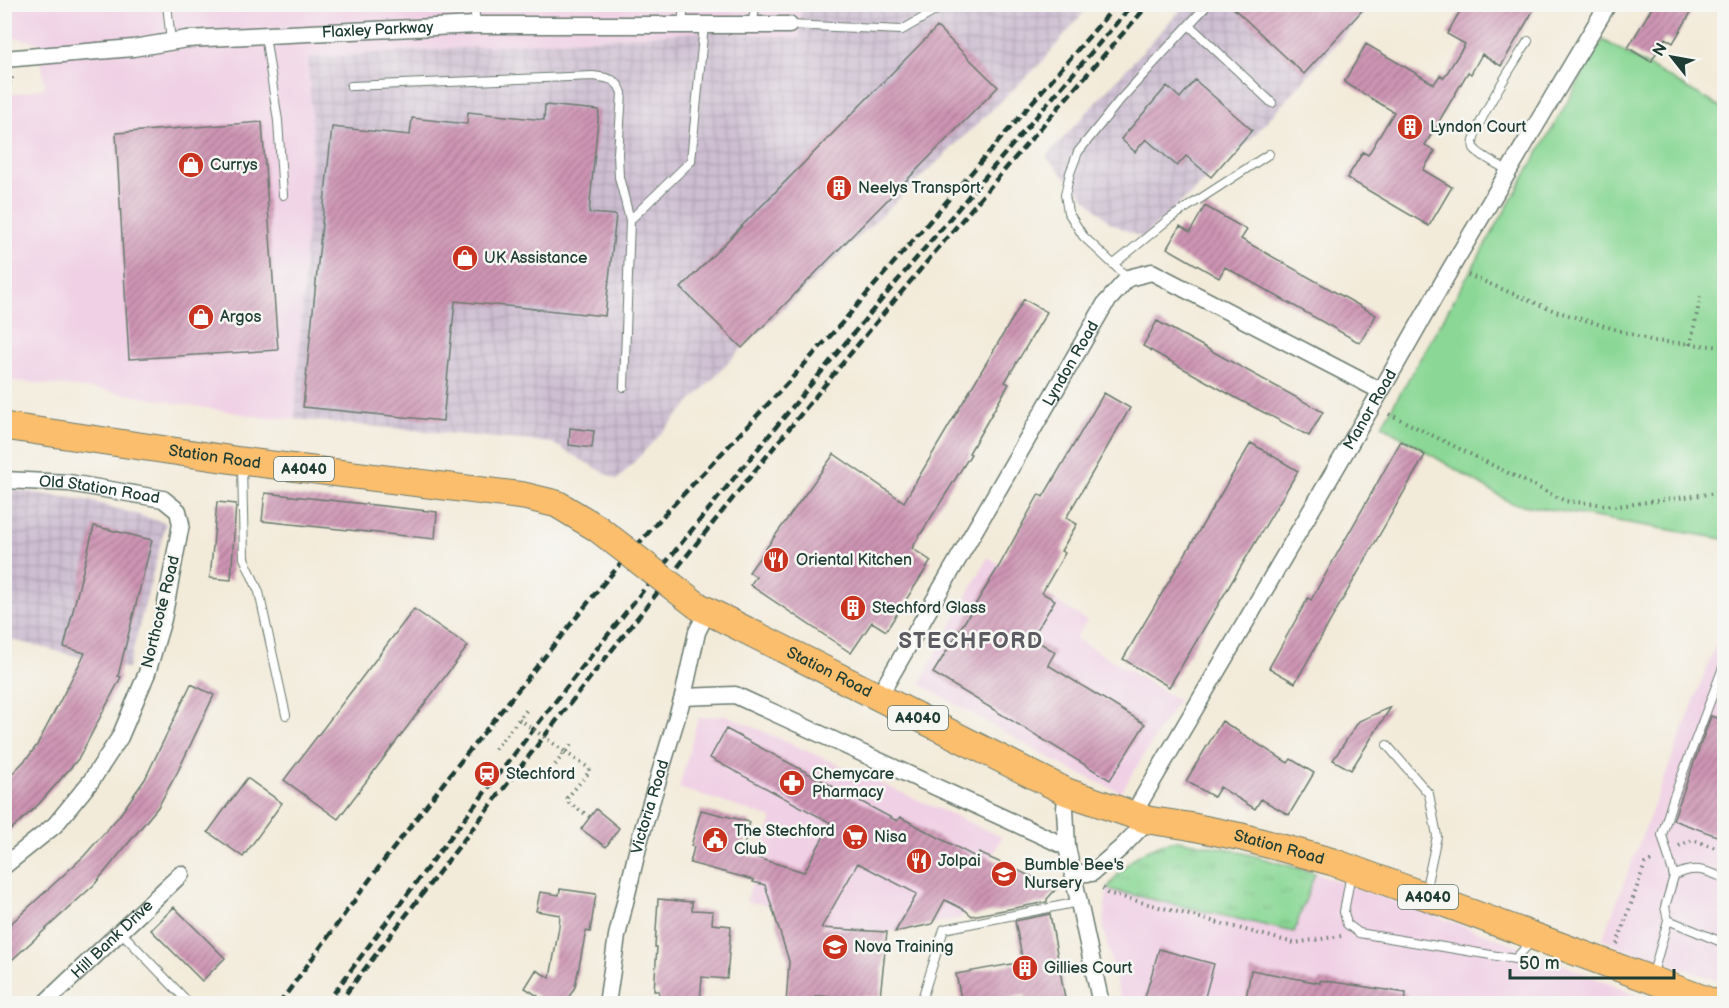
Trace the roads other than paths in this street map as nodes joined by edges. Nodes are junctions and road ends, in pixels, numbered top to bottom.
1 (167, 4) edge
2 (474, 4) edge
3 (684, 4) edge
4 (756, 4) edge
5 (946, 4) edge
6 (1208, 4) edge
7 (1608, 4) edge
8 (476, 25) junction
9 (682, 25) junction
10 (704, 25) junction
11 (752, 25) junction
12 (789, 25) joint
13 (1189, 25) junction
14 (265, 35) junction
15 (1528, 41) dead end
16 (171, 42) junction
17 (4, 59) edge
18 (351, 86) dead end
19 (1272, 103) dead end
20 (1269, 154) dead end
21 (1509, 171) junction
22 (283, 195) dead end
23 (630, 220) junction
24 (1114, 264) junction
25 (1128, 278) junction
26 (624, 387) dead end
27 (1381, 391) junction
28 (4, 426) edge
29 (241, 461) junction
30 (4, 480) edge
31 (181, 524) joint
32 (702, 609) junction
33 (1725, 664) edge
34 (683, 697) junction
35 (878, 698) junction
36 (286, 716) dead end
37 (1388, 745) dead end
38 (1067, 792) junction
39 (1140, 818) junction
40 (1067, 847) junction
41 (4, 866) edge
42 (1352, 869) junction
43 (1074, 873) junction
44 (182, 874) dead end
45 (1674, 876) junction
46 (1725, 878) edge
47 (1425, 895) junction
48 (1080, 902) junction
49 (1668, 920) junction
50 (121, 932) junction
51 (1537, 936) junction
52 (1725, 943) edge
53 (1652, 980) junction
54 (189, 1003) edge
55 (44, 1004) edge
56 (607, 1004) edge
57 (908, 1004) edge
58 (1101, 1004) edge
59 (1717, 1004) edge

1 - 16 lane
2 - 8 lane
3 - 9 lane
4 - 11 lane
5 - 12 lane
6 - 13 lane
7 - 21 street, Manor Road
8 - 9 street, Flaxley Parkway
8 - 14 street, Flaxley Parkway
9 - 10 street, Flaxley Parkway
10 - 11 street, Flaxley Parkway
10 - 23 lane
11 - 12 street, Flaxley Parkway
13 - 19 lane
13 - 24 lane
14 - 16 street, Flaxley Parkway
14 - 22 lane
15 - 21 lane
16 - 17 street, Flaxley Parkway
18 - 23 lane
20 - 24 lane
21 - 27 street, Manor Road
23 - 26 lane
24 - 25 lane
25 - 27 street
25 - 35 street, Lyndon Road
27 - 39 street, Manor Road
28 - 29 main road, Station Road / A4040
29 - 32 main road, Station Road / A4040, bridge
29 - 36 lane
30 - 31 street, Old Station Road
31 - 41 street, Northcote Road
32 - 34 street, Victoria Road
32 - 35 main road, Station Road / A4040
33 - 45 lane
34 - 40 street
34 - 56 street, Victoria Road
35 - 38 main road, Station Road / A4040
37 - 47 lane
38 - 39 main road, Station Road / A4040
38 - 40 street
39 - 42 main road, Station Road / A4040
39 - 43 street, Manor Road
40 - 43 street
42 - 47 main road, Station Road / A4040
42 - 51 lane
43 - 48 street
44 - 50 street, Hill Bank Drive
45 - 46 lane
45 - 49 lane
47 - 51 main road, Station Road / A4040
48 - 57 lane
48 - 58 street
49 - 52 lane
49 - 53 lane
50 - 54 lane
50 - 55 street, Hill Bank Drive
51 - 53 main road, Station Road / A4040
53 - 59 main road, Station Road / A4040

